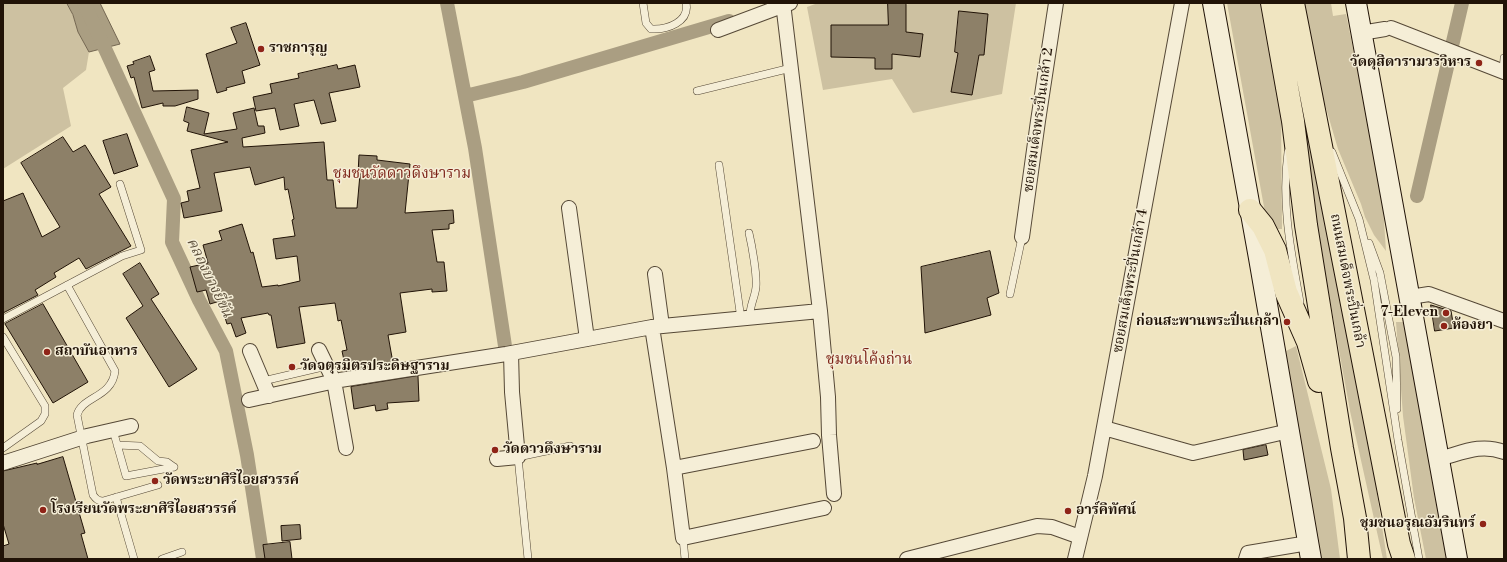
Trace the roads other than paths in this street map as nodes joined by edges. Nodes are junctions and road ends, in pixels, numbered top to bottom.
1 (643, 3) edge
2 (686, 3) edge
3 (1056, 3) edge
4 (1182, 3) edge
5 (1213, 3) edge
6 (1272, 3) edge
7 (1293, 3) edge
8 (1356, 3) edge
9 (785, 4) edge
10 (718, 30) dead end
11 (1361, 33) junction
12 (1504, 58) edge
13 (791, 68) junction
14 (1504, 72) edge
15 (697, 92) dead end
16 (1313, 108) junction
17 (1293, 121) junction
18 (719, 165) dead end
19 (120, 184) dead end
20 (569, 208) dead end
21 (1250, 210) junction
22 (749, 233) dead end
23 (1022, 237) joint
24 (655, 274) dead end
25 (67, 285) junction
26 (1010, 294) dead end
27 (1410, 298) junction
28 (820, 311) junction
29 (746, 318) junction
30 (3, 319) edge
31 (1504, 320) edge
32 (657, 327) junction
33 (3, 337) edge
34 (587, 339) junction
35 (1308, 342) junction
36 (250, 350) dead end
37 (319, 350) dead end
38 (511, 353) junction
39 (327, 366) junction
40 (263, 381) junction
41 (334, 381) junction
42 (269, 396) junction
43 (249, 400) dead end
44 (130, 426) dead end
45 (1104, 428) junction
46 (113, 430) junction
47 (1289, 431) junction
48 (81, 438) junction
49 (813, 441) dead end
50 (117, 445) junction
51 (570, 446) dead end
52 (3, 448) edge
53 (346, 448) dead end
54 (1342, 448) junction
55 (1504, 452) edge
56 (518, 457) junction
57 (497, 459) dead end
58 (1439, 459) junction
59 (3, 463) edge
60 (674, 468) junction
61 (158, 485) dead end
62 (834, 494) dead end
63 (116, 497) junction
64 (824, 508) dead end
65 (1355, 518) junction
66 (1080, 536) junction
67 (683, 538) junction
68 (1309, 551) edge
69 (182, 552) dead end
70 (1401, 554) edge
71 (134, 559) edge
72 (162, 559) edge
73 (528, 559) edge
74 (685, 559) edge
75 (907, 559) edge
76 (1075, 559) edge
77 (1246, 559) edge
78 (1359, 559) edge
79 (1368, 559) edge
80 (1420, 559) edge
81 (1457, 559) edge

1 - 2 lane
3 - 23 street, ซอยสมเด็จพระปิ่นเกล้า 2
4 - 45 street, ซอยสมเด็จพระปิ่นเกล้า 4
5 - 21 main road
6 - 17 main road
7 - 16 main road, ถนนสมเด็จพระปิ่นเกล้า
8 - 11 main road
9 - 10 street
9 - 13 street
11 - 14 street
11 - 27 main road
12 - 14 lane
13 - 15 lane
13 - 28 street
16 - 70 main road, ถนนสมเด็จพระปิ่นเกล้า
16 - 80 lane
17 - 35 lane
17 - 54 main road
18 - 29 lane
19 - 25 lane
20 - 34 street
21 - 35 main road
21 - 47 main road
22 - 29 lane
23 - 26 lane
24 - 32 street
25 - 30 lane
25 - 48 lane
27 - 31 street
27 - 58 main road
28 - 29 street
28 - 62 street
29 - 32 street
32 - 34 street
32 - 60 street
33 - 52 lane
34 - 38 street
35 - 54 main road
36 - 40 street
37 - 39 street
38 - 41 street
38 - 56 street
39 - 40 lane
39 - 41 street
40 - 42 street
41 - 42 street
41 - 53 street
42 - 43 street
44 - 46 street
45 - 47 street
45 - 66 street, ซอยสมเด็จพระปิ่นเกล้า 4
46 - 48 street
46 - 50 lane
47 - 68 main road
48 - 59 street
48 - 63 lane
49 - 60 street
50 - 50 lane
51 - 56 lane
54 - 65 main road
55 - 58 street
56 - 57 street
56 - 73 lane
58 - 81 main road
60 - 67 street
61 - 63 lane
63 - 71 lane
64 - 67 street
65 - 78 main road
65 - 79 main road
66 - 75 street
66 - 76 street, ซอยสมเด็จพระปิ่นเกล้า 4
67 - 74 lane
68 - 77 street
69 - 72 lane

